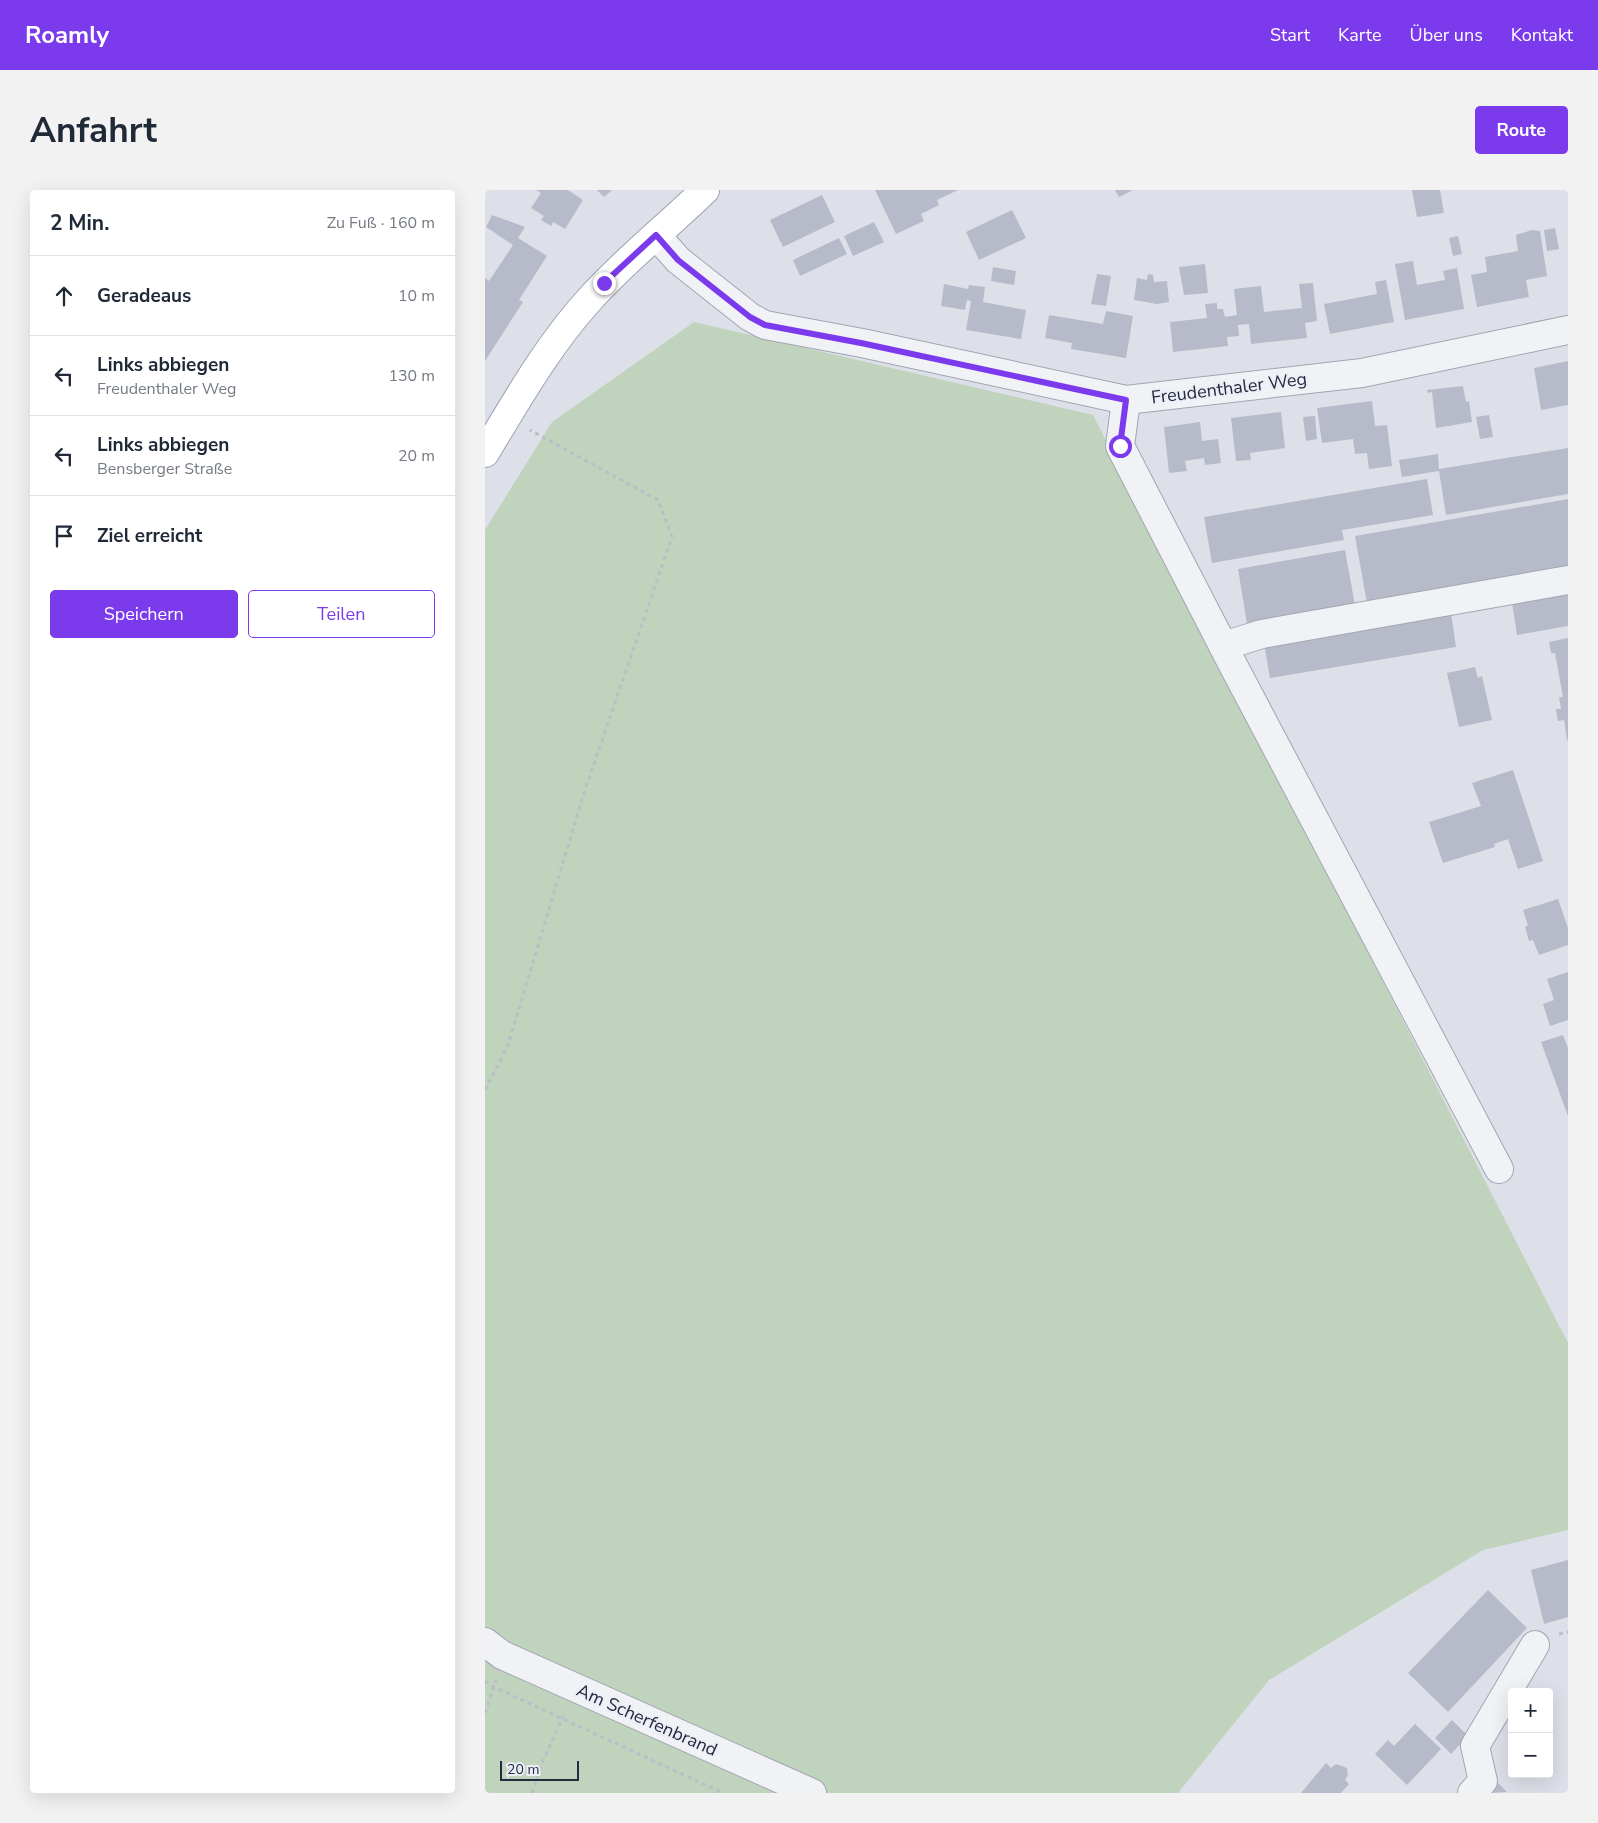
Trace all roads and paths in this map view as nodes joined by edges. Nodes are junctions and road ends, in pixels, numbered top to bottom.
1 (705, 190) edge
2 (656, 235) junction
3 (1568, 330) edge
4 (1126, 400) junction
5 (506, 418) junction
6 (485, 453) edge
7 (1568, 580) edge
8 (1223, 646) junction
9 (485, 1090) edge
10 (1499, 1169) dead end
11 (1535, 1644) dead end
12 (493, 1648) edge
13 (485, 1681) edge
14 (494, 1688) junction
15 (576, 1689) junction
16 (485, 1713) edge
17 (562, 1718) junction
18 (532, 1793) edge
19 (723, 1793) edge
20 (812, 1793) edge
21 (1471, 1793) edge

1 - 2 main road
2 - 4 street, Freudenthaler Weg
2 - 5 main road
3 - 4 street, Freudenthaler Weg
4 - 8 street
5 - 6 main road
5 - 9 path
7 - 8 street
8 - 10 street
11 - 21 street
12 - 14 path
12 - 15 street, Am Scherfenbrand
13 - 14 path
14 - 16 path
14 - 17 path
15 - 17 path
15 - 20 street, Am Scherfenbrand
17 - 18 path
17 - 19 path

